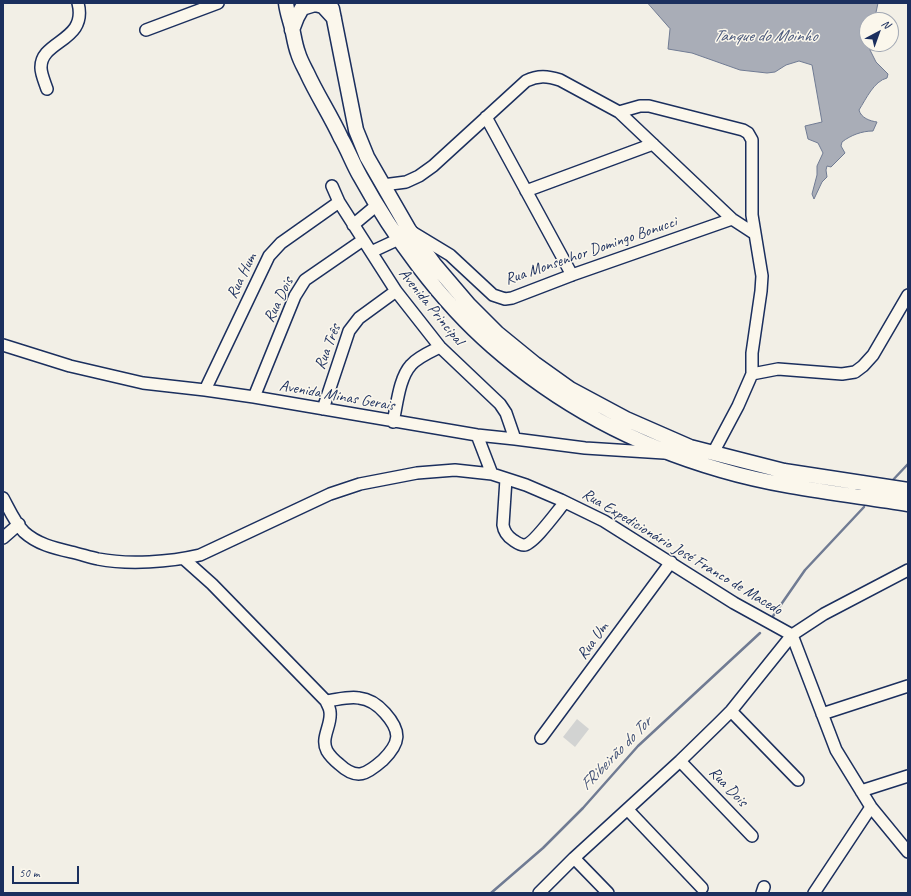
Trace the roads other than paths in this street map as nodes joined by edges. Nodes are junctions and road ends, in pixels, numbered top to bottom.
1 (78, 3) edge
2 (218, 3) edge
3 (286, 3) edge
4 (329, 3) edge
5 (334, 18) junction
6 (146, 30) dead end
7 (292, 30) junction
8 (47, 89) dead end
9 (619, 112) junction
10 (486, 117) junction
11 (653, 144) junction
12 (383, 184) junction
13 (332, 186) dead end
14 (526, 191) junction
15 (339, 202) junction
16 (377, 205) junction
17 (732, 219) junction
18 (353, 225) junction
19 (755, 234) junction
20 (404, 235) junction
21 (363, 240) junction
22 (371, 252) junction
23 (572, 275) junction
24 (396, 291) junction
25 (908, 295) edge
26 (3, 345) edge
27 (440, 347) junction
28 (752, 374) junction
29 (205, 390) junction
30 (254, 397) junction
31 (323, 409) junction
32 (393, 422) junction
33 (477, 436) junction
34 (515, 439) junction
35 (669, 453) junction
36 (713, 453) junction
37 (492, 474) junction
38 (506, 479) junction
39 (908, 490) edge
40 (3, 498) edge
41 (565, 502) junction
42 (908, 504) edge
43 (21, 527) junction
44 (3, 538) edge
45 (184, 559) junction
46 (670, 562) junction
47 (908, 570) edge
48 (792, 635) junction
49 (908, 686) edge
50 (326, 701) junction
51 (731, 711) junction
52 (822, 714) junction
53 (541, 738) dead end
54 (680, 761) junction
55 (908, 776) edge
56 (798, 780) dead end
57 (861, 792) junction
58 (871, 807) junction
59 (628, 810) junction
60 (752, 836) dead end
61 (908, 852) edge
62 (574, 858) junction
63 (702, 888) dead end
64 (538, 893) edge
65 (608, 893) edge
66 (814, 893) edge

1 - 8 street
2 - 6 street
3 - 7 main road
4 - 5 main road
5 - 7 main road
5 - 12 main road
7 - 16 main road
9 - 10 street
9 - 11 street
9 - 19 street
10 - 12 street
10 - 14 street
11 - 14 street
11 - 17 street
12 - 20 main road
13 - 15 street, Avenida Principal
14 - 23 street
15 - 18 street, Avenida Principal
15 - 29 street, Rua Hum
16 - 18 street
16 - 20 main road
17 - 19 street
17 - 23 street, Rua Monsenhor Domingo Bonucci
18 - 21 street, Avenida Principal
19 - 28 street
20 - 22 street
20 - 23 street, Rua Monsenhor Domingo Bonucci
20 - 35 main road
20 - 36 main road
21 - 22 street, Avenida Principal
21 - 30 street, Rua Dois
22 - 24 street, Avenida Principal
24 - 27 street, Avenida Principal
24 - 31 street, Rua Três
25 - 28 street
26 - 29 street, Avenida Minas Gerais
27 - 32 street
27 - 34 street, Avenida Principal
28 - 36 street
29 - 30 street, Avenida Minas Gerais
30 - 31 street, Avenida Minas Gerais
31 - 32 street, Avenida Minas Gerais
32 - 33 street, Avenida Minas Gerais
33 - 34 street, Avenida Minas Gerais
33 - 37 street
34 - 35 street, Avenida Minas Gerais
35 - 42 main road
36 - 39 main road
37 - 38 street, Rua Expedicionário José Franco de Macedo
37 - 45 street, Rua Expedicionário José Franco de Macedo
38 - 41 street, Rua Expedicionário José Franco de Macedo
38 - 41 street
40 - 43 street
41 - 46 street, Rua Expedicionário José Franco de Macedo
43 - 44 street
43 - 45 street, Rua Expedicionário José Franco de Macedo
45 - 50 street
46 - 48 street, Rua Expedicionário José Franco de Macedo
46 - 53 street, Rua Um
47 - 48 street
48 - 51 street
48 - 52 street, Rua Expedicionário José Franco de Macedo
49 - 52 street
50 - 50 street
51 - 54 street
51 - 56 street
52 - 57 street, Rua Expedicionário José Franco de Macedo
54 - 59 street
54 - 60 street, Rua Dois
55 - 57 street
57 - 58 street, Rua Expedicionário José Franco de Macedo
58 - 61 street, Rua Expedicionário José Franco de Macedo
58 - 66 street
59 - 62 street
59 - 63 street
62 - 64 street
62 - 65 street

